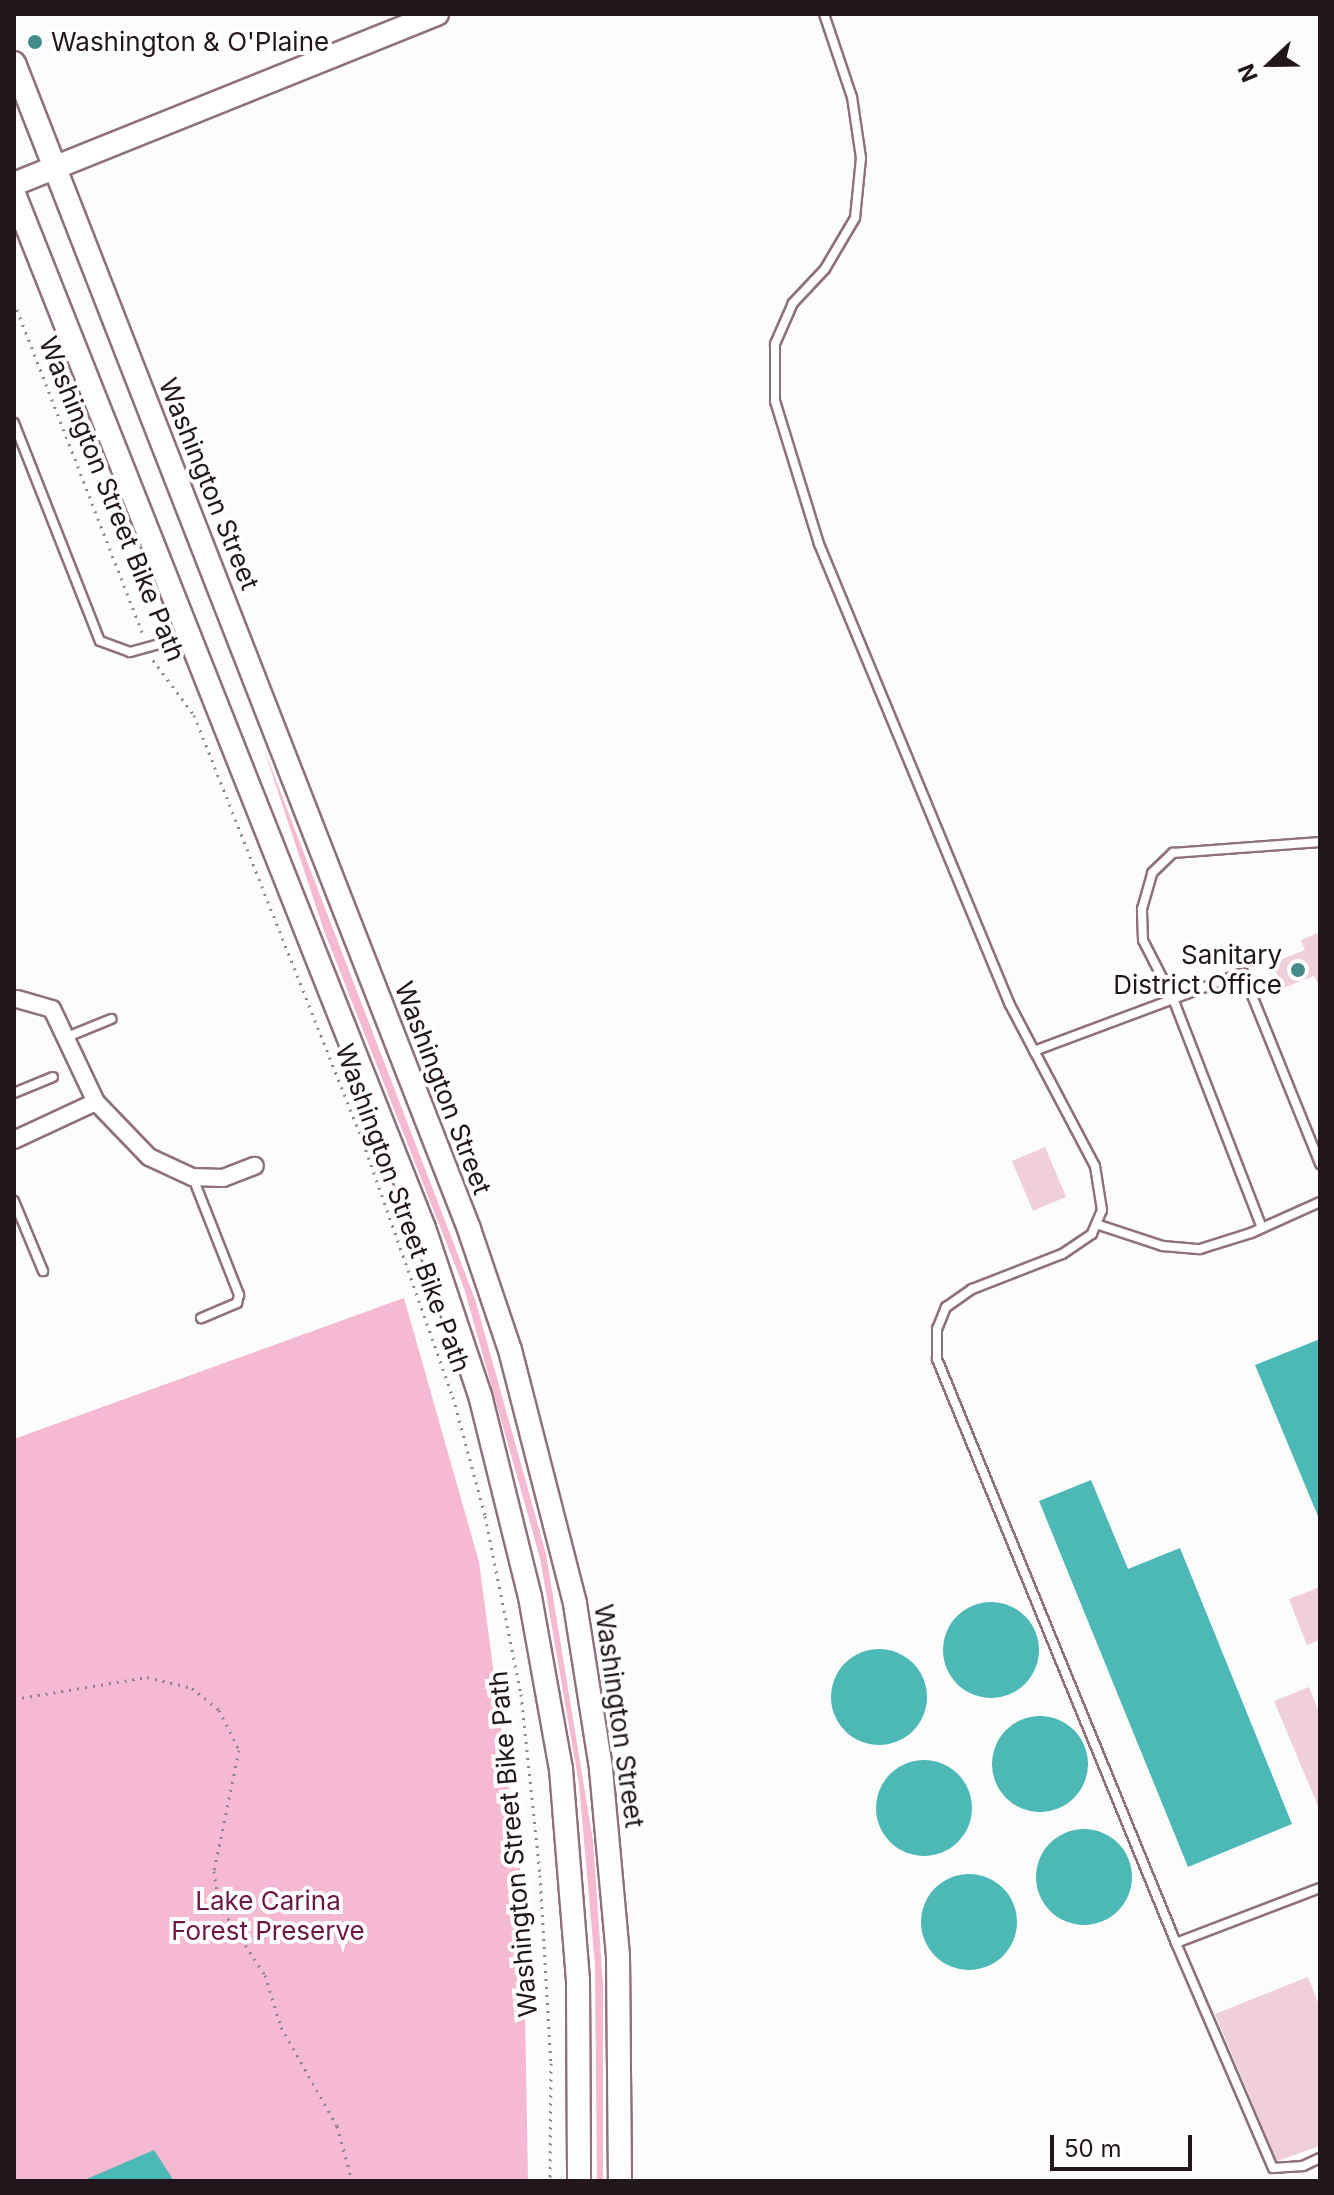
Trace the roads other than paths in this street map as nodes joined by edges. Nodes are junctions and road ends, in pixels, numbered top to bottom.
1 (437, 14) edge
2 (824, 14) edge
3 (14, 63) edge
4 (55, 167) junction
5 (14, 184) edge
6 (14, 194) edge
7 (14, 423) edge
8 (189, 635) junction
9 (1320, 842) edge
10 (17, 999) dead end
11 (1173, 999) junction
12 (111, 1019) dead end
13 (67, 1037) junction
14 (1034, 1051) junction
15 (53, 1077) dead end
16 (14, 1093) edge
17 (96, 1102) junction
18 (14, 1140) edge
19 (1320, 1164) edge
20 (255, 1166) dead end
21 (192, 1177) junction
22 (14, 1201) edge
23 (1320, 1202) edge
24 (1096, 1224) junction
25 (1262, 1228) junction
26 (43, 1271) dead end
27 (201, 1318) dead end
28 (1320, 1888) edge
29 (1176, 1943) junction
30 (1320, 2158) edge
31 (579, 2181) edge
32 (620, 2181) edge

1 - 4 main road
2 - 14 lane
3 - 4 main road, Washington Street
4 - 5 main road
4 - 32 main road, Washington Street
6 - 8 main road
7 - 8 lane
8 - 31 main road
9 - 11 lane
10 - 13 street
11 - 14 lane
11 - 19 lane
11 - 25 lane
12 - 13 lane
13 - 17 street
14 - 24 lane
15 - 16 lane
17 - 18 street
17 - 21 street
20 - 21 street
21 - 27 lane
22 - 26 lane
23 - 25 lane
24 - 25 lane
24 - 29 lane
28 - 29 lane
29 - 30 lane

